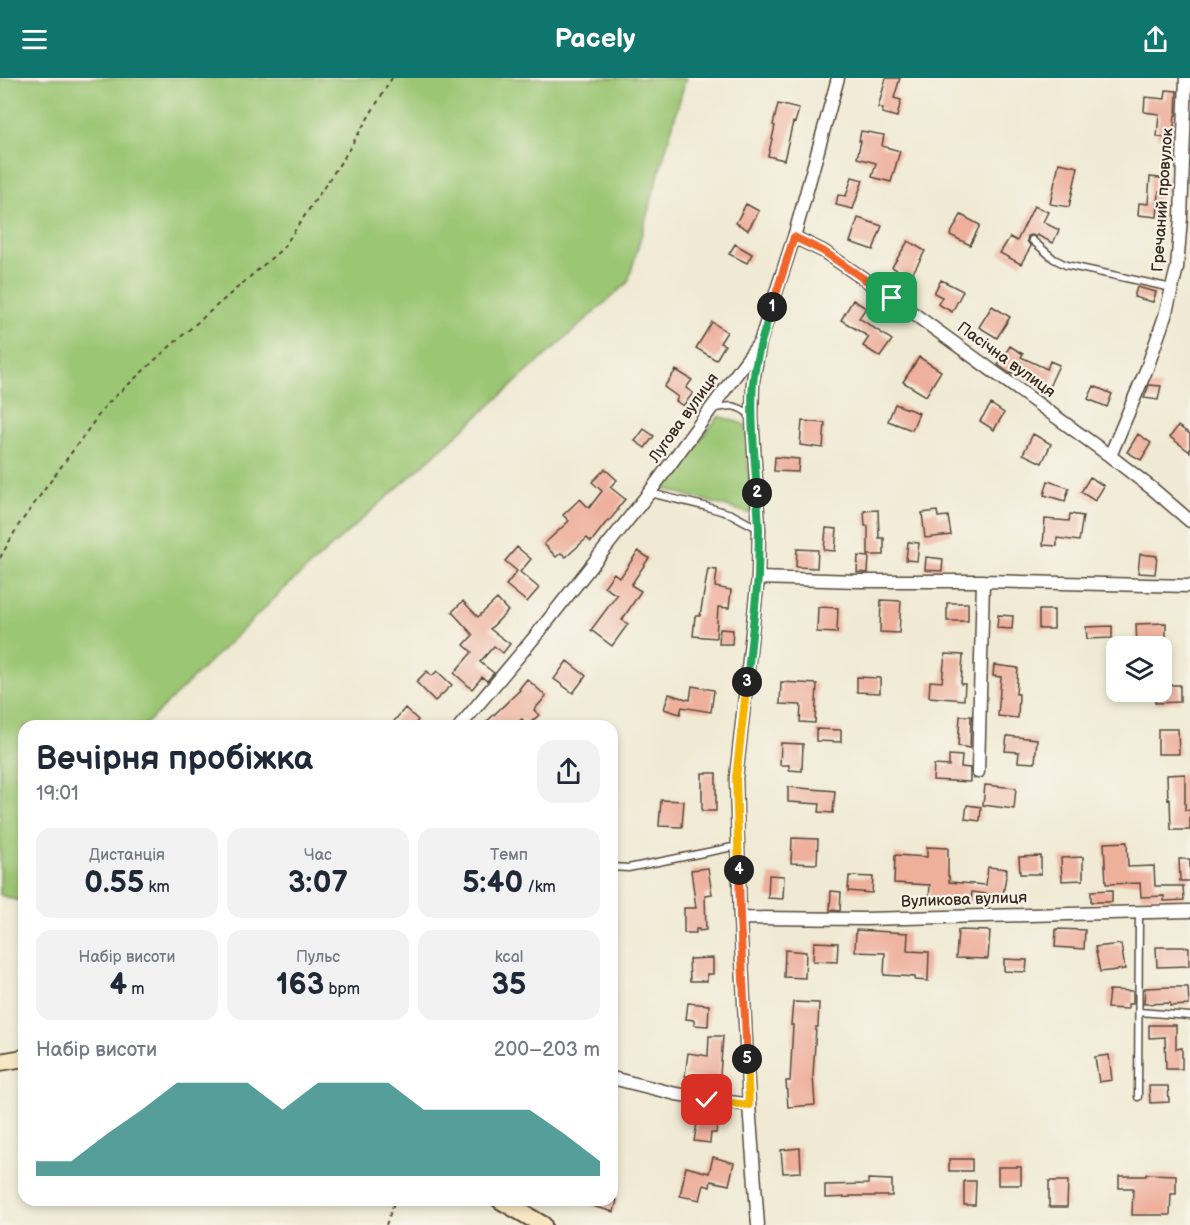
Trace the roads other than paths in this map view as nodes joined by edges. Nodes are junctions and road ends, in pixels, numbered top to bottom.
1 (838, 78) edge
2 (1186, 78) edge
3 (794, 237) junction
4 (1032, 240) dead end
5 (1172, 288) junction
6 (760, 342) junction
7 (709, 410) junction
8 (752, 416) junction
9 (1110, 456) junction
10 (649, 493) junction
11 (1190, 521) edge
12 (759, 529) junction
13 (758, 578) junction
14 (983, 581) junction
15 (1190, 586) edge
16 (465, 720) edge
17 (978, 772) dead end
18 (739, 846) junction
19 (618, 867) edge
20 (1190, 911) edge
21 (1138, 912) junction
22 (740, 918) junction
23 (1139, 1012) junction
24 (1190, 1016) edge
25 (18, 1059) edge
26 (0, 1062) edge
27 (618, 1080) edge
28 (1138, 1097) dead end
29 (749, 1105) junction
30 (510, 1206) edge
31 (543, 1225) edge
32 (758, 1225) edge

1 - 3 street, Лугова вулиця
2 - 5 street, Гречаний провулок
3 - 6 street, Лугова вулиця
3 - 9 street, Пасічна вулиця
4 - 5 lane
5 - 9 street, Гречаний провулок
6 - 7 street, Лугова вулиця
6 - 8 street
7 - 8 lane
7 - 10 street, Лугова вулиця
8 - 12 street
9 - 11 street, Пасічна вулиця
10 - 12 lane
10 - 16 street, Лугова вулиця
12 - 13 street
13 - 14 street
13 - 18 street
14 - 15 street
14 - 17 street
18 - 19 lane
18 - 22 street
20 - 21 street, Вуликова вулиця
21 - 22 street, Вуликова вулиця
21 - 23 lane
22 - 29 street
23 - 24 lane
23 - 28 lane
25 - 26 street
27 - 29 street
29 - 32 street
30 - 31 street

